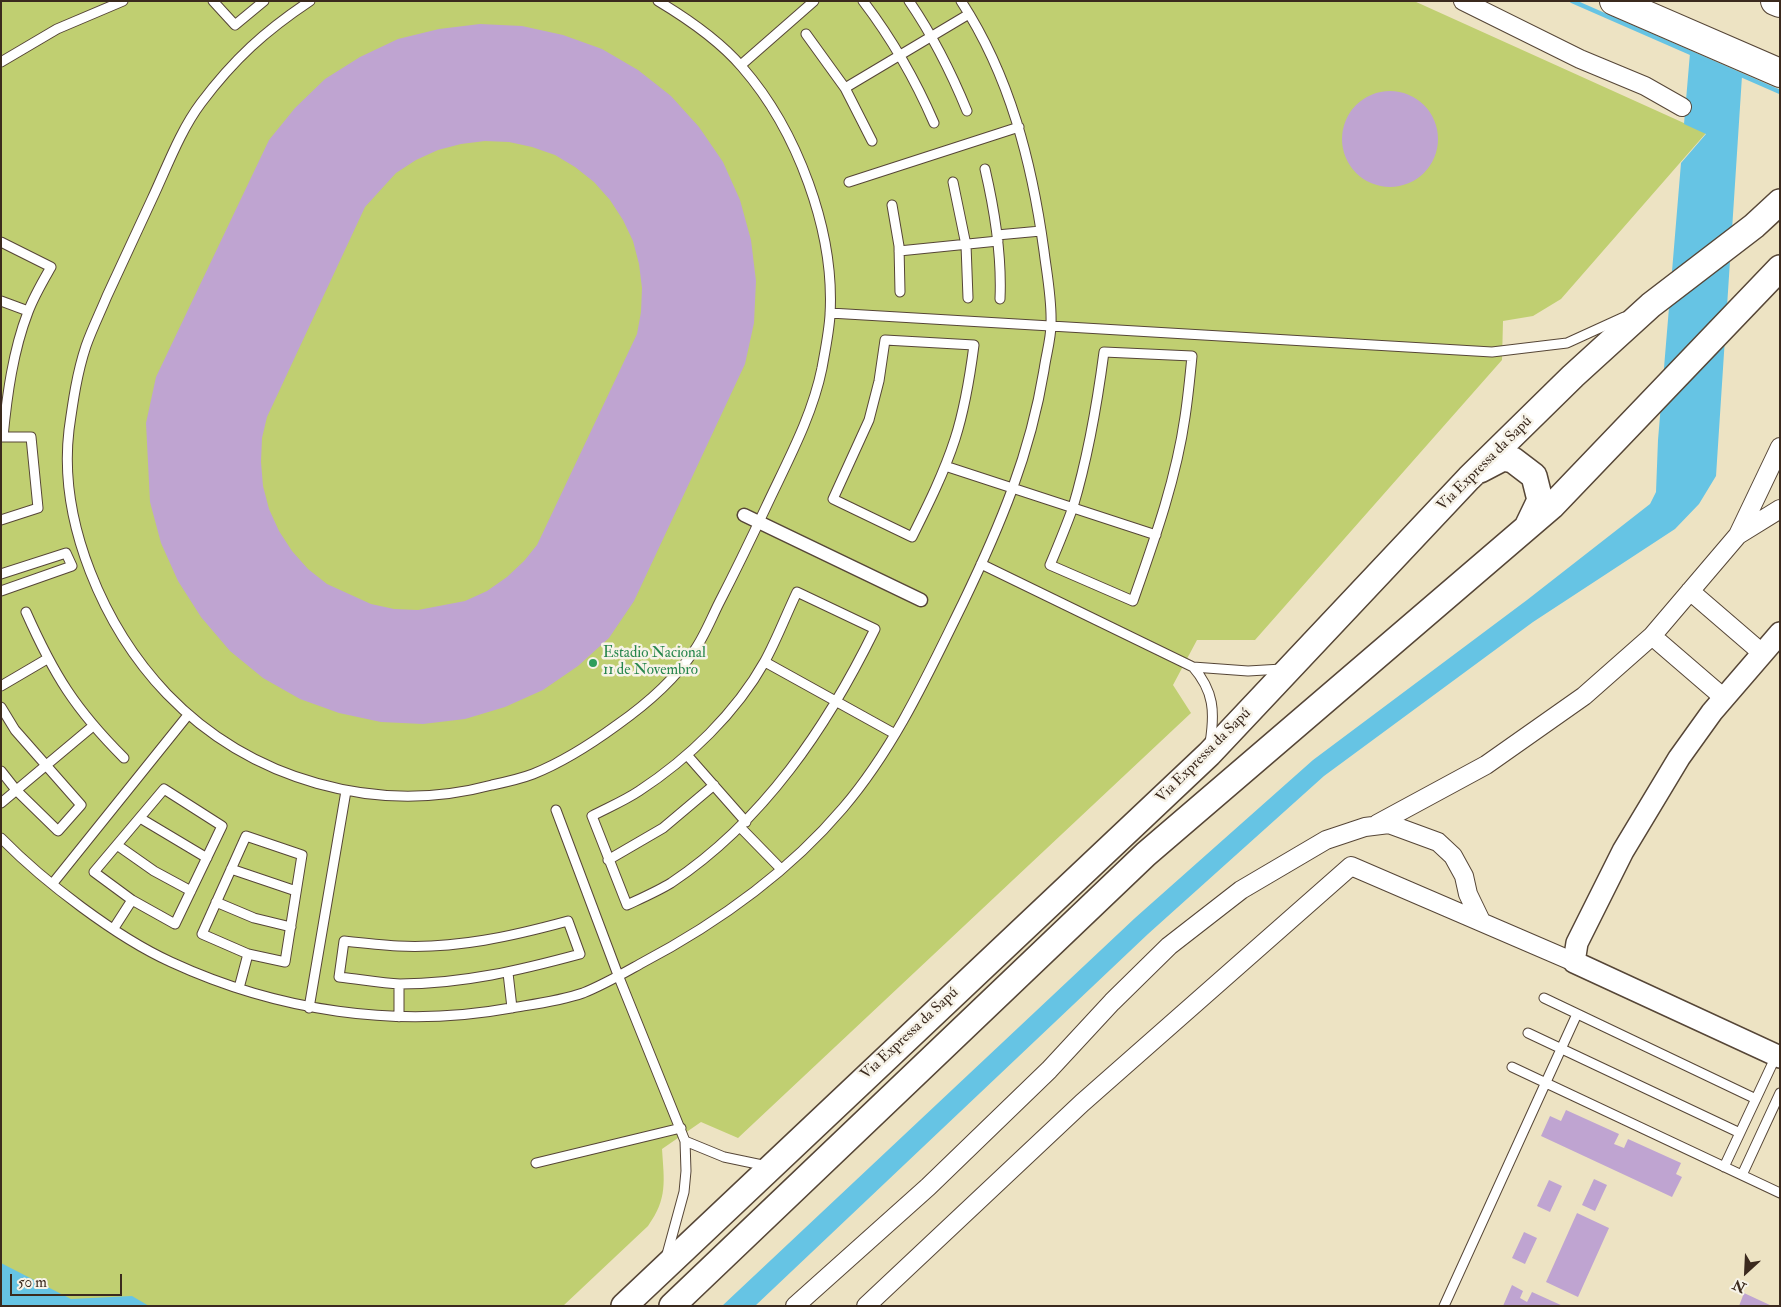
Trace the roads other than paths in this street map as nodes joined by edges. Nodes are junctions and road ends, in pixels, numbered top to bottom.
1 (123, 1) edge
2 (213, 1) edge
3 (264, 1) edge
4 (310, 1) edge
5 (658, 1) edge
6 (814, 1) edge
7 (863, 1) edge
8 (909, 1) edge
9 (961, 1) edge
10 (1463, 1) edge
11 (1614, 1) edge
12 (1775, 1) edge
13 (1780, 3) edge
14 (969, 14) junction
15 (806, 34) dead end
16 (932, 36) junction
17 (900, 55) junction
18 (1, 62) edge
19 (741, 65) junction
20 (1780, 73) edge
21 (845, 88) junction
22 (1682, 107) dead end
23 (967, 111) dead end
24 (934, 123) dead end
25 (1019, 127) junction
26 (872, 142) dead end
27 (985, 169) dead end
28 (849, 182) dead end
29 (952, 182) dead end
30 (1780, 202) edge
31 (892, 204) dead end
32 (1041, 231) junction
33 (998, 238) junction
34 (1, 242) edge
35 (966, 244) junction
36 (899, 251) junction
37 (1780, 268) edge
38 (900, 292) dead end
39 (968, 298) dead end
40 (1000, 299) dead end
41 (1, 301) edge
42 (1651, 305) junction
43 (28, 311) junction
44 (830, 313) junction
45 (1051, 326) junction
46 (2, 437) edge
47 (1780, 447) edge
48 (945, 466) junction
49 (1469, 478) junction
50 (1014, 488) junction
51 (1072, 508) junction
52 (1780, 509) edge
53 (744, 515) dead end
54 (1, 519) edge
55 (760, 521) junction
56 (1526, 530) junction
57 (1156, 535) junction
58 (1738, 535) junction
59 (981, 564) junction
60 (1, 574) edge
61 (1, 591) edge
62 (1690, 591) junction
63 (921, 600) dead end
64 (26, 612) dead end
65 (1780, 633) edge
66 (1652, 636) junction
67 (1762, 653) junction
68 (47, 659) junction
69 (765, 662) junction
70 (1193, 666) junction
71 (1290, 669) junction
72 (1, 686) edge
73 (1724, 698) junction
74 (836, 702) junction
75 (1, 707) edge
76 (188, 715) junction
77 (93, 726) junction
78 (895, 734) junction
79 (1209, 754) junction
80 (687, 755) junction
81 (124, 758) dead end
82 (45, 766) junction
83 (1, 771) edge
84 (714, 786) junction
85 (16, 790) junction
86 (346, 791) junction
87 (1, 804) edge
88 (556, 810) dead end
89 (140, 818) junction
90 (743, 824) junction
91 (1377, 824) junction
92 (1, 838) edge
93 (117, 845) junction
94 (207, 858) junction
95 (608, 860) junction
96 (231, 869) junction
97 (781, 869) junction
98 (53, 883) junction
99 (191, 891) junction
100 (296, 892) junction
101 (132, 900) junction
102 (216, 902) junction
103 (1481, 921) junction
104 (291, 927) junction
105 (114, 928) junction
106 (248, 954) junction
107 (1574, 962) junction
108 (508, 973) junction
109 (618, 975) junction
110 (399, 984) junction
111 (239, 988) junction
112 (1544, 998) dead end
113 (308, 1008) junction
114 (512, 1008) junction
115 (1577, 1014) junction
116 (399, 1017) junction
117 (1528, 1032) dead end
118 (1562, 1048) junction
119 (1778, 1057) edge
120 (1512, 1067) dead end
121 (1546, 1083) junction
122 (1780, 1093) edge
123 (1756, 1099) junction
124 (681, 1128) junction
125 (1740, 1133) junction
126 (685, 1141) junction
127 (536, 1163) dead end
128 (770, 1167) junction
129 (1724, 1167) junction
130 (1742, 1175) junction
131 (1780, 1193) edge
132 (662, 1270) junction
133 (624, 1306) edge
134 (672, 1306) edge
135 (795, 1306) edge
136 (866, 1306) edge
137 (1444, 1306) edge

1 - 18 lane
2 - 3 lane
4 - 76 lane
5 - 19 lane
6 - 19 lane
7 - 17 lane
8 - 16 lane
9 - 14 lane
10 - 22 street
11 - 20 highway
12 - 13 highway
14 - 16 lane
14 - 25 lane
15 - 21 lane
16 - 17 lane
16 - 23 lane
17 - 21 lane
17 - 24 lane
19 - 44 lane
21 - 26 lane
25 - 28 lane
25 - 32 lane
27 - 33 lane
29 - 35 lane
30 - 42 main road, Via Expressa da Sapú
31 - 36 lane
32 - 33 lane
32 - 45 lane
33 - 35 lane
33 - 40 lane
34 - 43 lane
35 - 36 lane
35 - 39 lane
36 - 38 lane
37 - 56 main road, Via Expressa da Sapú
41 - 43 lane
42 - 45 lane
42 - 49 main road, Via Expressa da Sapú
43 - 46 lane
44 - 45 lane
44 - 55 lane
45 - 50 lane
46 - 54 lane
47 - 58 street
48 - 48 lane
48 - 50 lane
49 - 56 main road
49 - 71 main road, Via Expressa da Sapú
50 - 51 lane
50 - 59 lane
51 - 57 lane
51 - 57 lane
51 - 57 lane
52 - 58 street
53 - 55 street
55 - 63 street
55 - 86 lane
56 - 134 main road, Via Expressa da Sapú
58 - 62 street
59 - 70 lane
59 - 78 lane
60 - 61 lane
62 - 66 street
62 - 67 street
64 - 68 lane
65 - 67 street
66 - 73 street
66 - 91 street
67 - 73 street
68 - 72 lane
68 - 77 lane
69 - 74 lane
69 - 74 lane
69 - 80 lane
70 - 71 lane
70 - 79 lane
71 - 79 main road, Via Expressa da Sapú
73 - 107 street
74 - 78 lane
74 - 90 lane
75 - 82 lane
76 - 86 lane
76 - 98 lane
77 - 81 lane
77 - 82 lane
78 - 97 lane
79 - 128 main road, Via Expressa da Sapú
80 - 84 lane
80 - 95 lane
82 - 85 lane
82 - 85 lane
83 - 85 lane
84 - 90 lane
84 - 95 lane
85 - 87 lane
86 - 113 lane
88 - 109 lane
89 - 93 lane
89 - 94 lane
89 - 94 lane
90 - 95 lane
90 - 97 lane
91 - 103 street
91 - 135 street
92 - 98 lane
93 - 99 lane
93 - 101 lane
94 - 99 lane
96 - 100 lane
96 - 100 lane
96 - 102 lane
97 - 109 lane
98 - 105 lane
99 - 101 lane
100 - 104 lane
101 - 105 lane
102 - 104 lane
102 - 106 lane
103 - 107 street
103 - 136 street
104 - 106 lane
105 - 111 lane
106 - 111 lane
107 - 119 street
108 - 110 lane
108 - 110 lane
108 - 114 lane
109 - 114 lane
109 - 124 lane
110 - 116 lane
111 - 113 lane
112 - 115 lane
113 - 116 lane
114 - 116 lane
115 - 118 lane
115 - 123 lane
117 - 118 lane
118 - 121 lane
118 - 125 lane
119 - 123 lane
120 - 121 lane
121 - 129 lane
121 - 137 lane
122 - 130 lane
123 - 125 lane
124 - 126 lane
124 - 127 lane
125 - 129 lane
126 - 128 lane
126 - 132 lane
128 - 132 main road, Via Expressa da Sapú
129 - 130 lane
130 - 131 lane
132 - 133 main road, Via Expressa da Sapú

